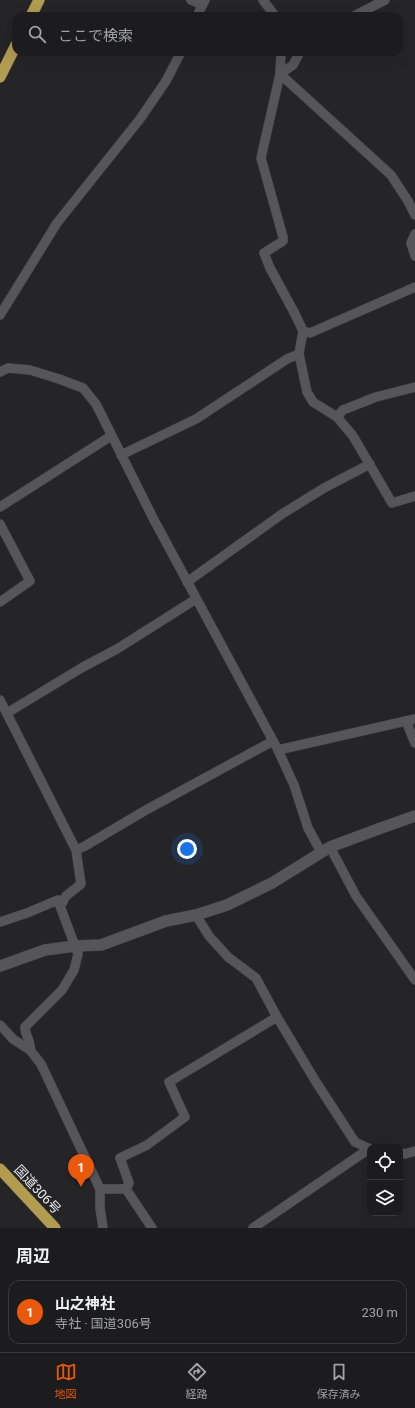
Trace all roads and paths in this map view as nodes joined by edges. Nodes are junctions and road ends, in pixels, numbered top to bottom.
1 (39, 0) edge
2 (191, 0) edge
3 (263, 0) edge
4 (384, 0) edge
5 (203, 3) edge
6 (33, 12) edge
7 (272, 12) edge
8 (362, 12) edge
9 (12, 53) edge
10 (179, 56) edge
11 (281, 56) edge
12 (298, 56) edge
13 (280, 74) junction
14 (0, 77) edge
15 (415, 215) edge
16 (415, 234) edge
17 (415, 256) edge
18 (415, 286) edge
19 (0, 316) edge
20 (303, 331) junction
21 (299, 354) junction
22 (0, 372) edge
23 (415, 387) edge
24 (337, 417) junction
25 (111, 436) junction
26 (121, 456) junction
27 (370, 464) junction
28 (415, 496) edge
29 (0, 507) edge
30 (0, 524) edge
31 (188, 582) junction
32 (196, 599) junction
33 (0, 602) edge
34 (0, 700) edge
35 (7, 713) junction
36 (410, 720) edge
37 (273, 741) junction
38 (415, 743) edge
39 (278, 750) junction
40 (415, 816) edge
41 (76, 850) junction
42 (325, 850) junction
43 (63, 902) junction
44 (196, 915) junction
45 (0, 922) edge
46 (75, 946) junction
47 (0, 966) edge
48 (415, 980) edge
49 (277, 1017) junction
50 (0, 1025) edge
51 (30, 1050) junction
52 (367, 1148) edge
53 (367, 1150) edge
54 (415, 1152) edge
55 (403, 1154) edge
56 (0, 1169) edge
57 (100, 1189) junction
58 (126, 1189) junction
59 (55, 1228) edge
60 (103, 1228) edge
61 (152, 1228) edge
62 (253, 1228) edge

1 - 6 highway
2 - 5 street
3 - 7 street
4 - 8 street
9 - 14 highway
10 - 19 street
11 - 13 street
12 - 13 street
13 - 15 street
13 - 20 street
16 - 17 street
18 - 20 street
20 - 21 street
21 - 24 street
21 - 26 street
22 - 25 street
23 - 24 street
24 - 27 street
25 - 26 street
25 - 29 street
26 - 31 street
27 - 28 street
27 - 31 street
30 - 33 street
31 - 32 street
32 - 35 street
32 - 37 street
34 - 35 street
35 - 41 street
36 - 38 street
36 - 39 street
37 - 39 street
37 - 41 street
39 - 42 street
40 - 42 street
41 - 43 street
42 - 44 street
42 - 48 street
43 - 45 street
43 - 46 street
44 - 46 street
44 - 49 street
46 - 47 street
46 - 51 street
49 - 52 street
49 - 58 street
50 - 51 street
51 - 57 street
53 - 62 street
54 - 55 street
56 - 59 highway, 国道306号
57 - 58 street
57 - 60 street
58 - 61 street

